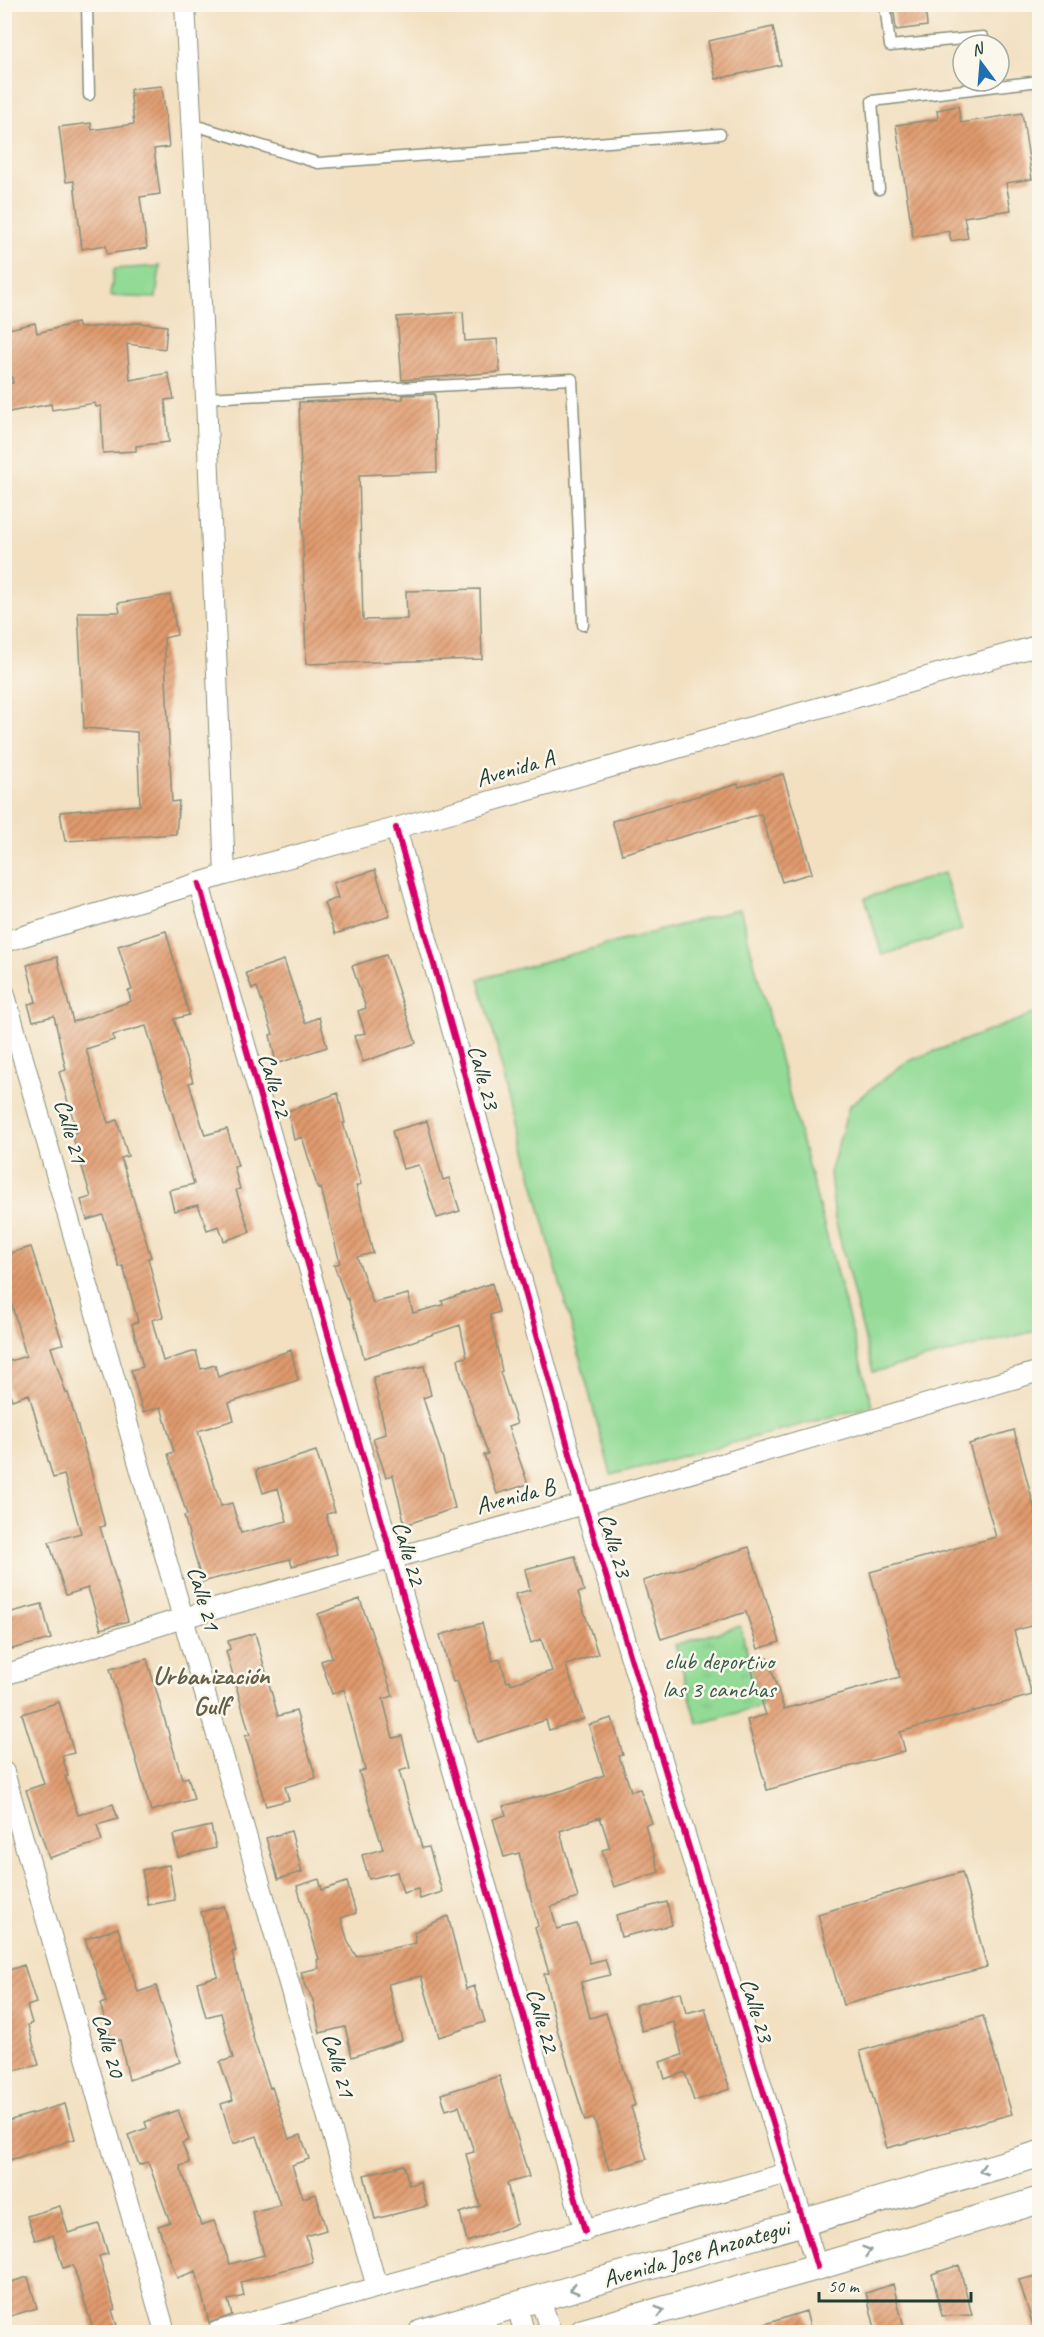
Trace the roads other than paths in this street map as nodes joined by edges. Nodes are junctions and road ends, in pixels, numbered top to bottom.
1 (87, 4) edge
2 (185, 4) edge
3 (885, 4) edge
4 (951, 40) edge
5 (1040, 81) edge
6 (89, 95) dead end
7 (191, 124) junction
8 (720, 134) dead end
9 (879, 189) dead end
10 (206, 398) junction
11 (583, 625) dead end
12 (1040, 645) edge
13 (396, 828) junction
14 (225, 874) junction
15 (199, 884) junction
16 (4, 942) edge
17 (4, 992) edge
18 (1040, 1371) edge
19 (584, 1504) junction
20 (392, 1557) junction
21 (183, 1618) junction
22 (4, 1675) edge
23 (4, 1772) edge
24 (1040, 2154) edge
25 (788, 2173) junction
26 (1040, 2200) edge
27 (803, 2222) junction
28 (585, 2231) junction
29 (817, 2266) junction
30 (377, 2287) junction
31 (528, 2302) junction
32 (594, 2331) edge
33 (165, 2332) edge
34 (217, 2332) edge
35 (422, 2332) edge
36 (524, 2332) edge
37 (551, 2332) edge

1 - 6 lane
2 - 7 street
3 - 4 lane
5 - 9 lane
7 - 8 lane
7 - 10 street
10 - 11 lane
10 - 14 street
12 - 13 street, Avenida A
13 - 14 street, Avenida A
13 - 19 street, Calle 23
14 - 15 street, Avenida A
15 - 16 street, Avenida A
15 - 20 street, Calle 22
17 - 21 street, Calle 21
18 - 19 street, Avenida B
19 - 20 street, Avenida B
19 - 25 street, Calle 23
20 - 21 street, Avenida B
20 - 28 street, Calle 22
21 - 22 street, Avenida B
21 - 30 street, Calle 21
23 - 33 street, Calle 20
24 -> 27 street, Avenida Jose Anzoategui
25 - 27 street, Calle 23
25 - 28 street
29 -> 26 street, Avenida Jose Anzoategui
27 - 29 street, Calle 23
27 -> 31 street, Avenida Jose Anzoategui
28 - 30 street
32 -> 29 street, Avenida Jose Anzoategui
30 - 34 street
31 - 35 street, Avenida Jose Anzoategui
31 - 36 street
31 - 37 street

